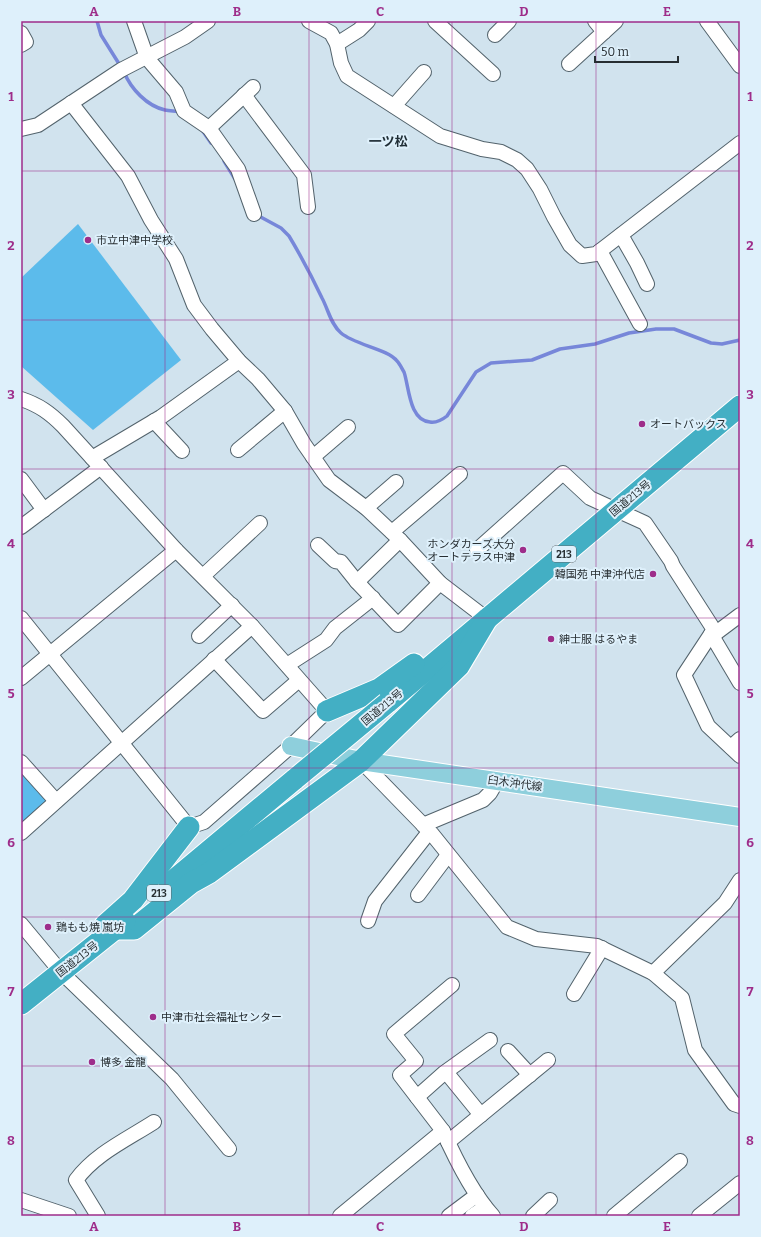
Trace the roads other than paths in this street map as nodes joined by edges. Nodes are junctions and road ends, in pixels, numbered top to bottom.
1 (134, 21) edge
2 (208, 21) edge
3 (309, 21) edge
4 (368, 21) edge
5 (435, 21) edge
6 (509, 21) edge
7 (595, 21) edge
8 (616, 21) edge
9 (707, 21) edge
10 (604, 32) junction
11 (21, 33) edge
12 (495, 35) dead end
13 (337, 44) junction
14 (21, 45) edge
15 (147, 58) junction
16 (569, 64) dead end
17 (740, 66) edge
18 (424, 72) dead end
19 (493, 74) dead end
20 (71, 104) junction
21 (394, 106) junction
22 (209, 128) junction
23 (21, 129) edge
24 (740, 143) edge
25 (308, 207) dead end
26 (254, 214) dead end
27 (620, 235) junction
28 (600, 251) junction
29 (647, 284) dead end
30 (640, 324) dead end
31 (239, 361) junction
32 (21, 399) edge
33 (740, 406) edge
34 (286, 411) junction
35 (154, 421) junction
36 (348, 427) dead end
37 (238, 450) dead end
38 (182, 452) dead end
39 (313, 457) junction
40 (96, 463) junction
41 (460, 474) dead end
42 (21, 479) edge
43 (396, 482) dead end
44 (366, 508) junction
45 (617, 509) junction
46 (44, 510) junction
47 (260, 523) dead end
48 (21, 527) edge
49 (396, 536) junction
50 (318, 545) dead end
51 (176, 550) junction
52 (477, 550) dead end
53 (203, 576) junction
54 (358, 582) junction
55 (440, 583) junction
56 (373, 598) junction
57 (232, 605) junction
58 (740, 615) edge
59 (21, 618) edge
60 (488, 619) junction
61 (252, 626) junction
62 (714, 633) junction
63 (199, 636) dead end
64 (51, 654) junction
65 (214, 659) junction
66 (287, 665) junction
67 (21, 678) edge
68 (299, 680) junction
69 (740, 683) edge
70 (327, 711) junction
71 (122, 742) junction
72 (291, 746) junction
73 (737, 747) edge
74 (361, 761) junction
75 (21, 762) edge
76 (497, 781) junction
77 (56, 801) junction
78 (740, 816) edge
79 (189, 827) junction
80 (426, 829) junction
81 (21, 834) edge
82 (448, 855) junction
83 (740, 880) edge
84 (418, 895) dead end
85 (368, 920) dead end
86 (21, 924) edge
87 (115, 929) junction
88 (602, 948) junction
89 (61, 972) junction
90 (653, 973) junction
91 (452, 985) dead end
92 (574, 994) dead end
93 (21, 1004) edge
94 (490, 1040) dead end
95 (508, 1051) dead end
96 (548, 1060) dead end
97 (446, 1072) junction
98 (530, 1075) junction
99 (417, 1097) junction
100 (740, 1106) edge
101 (481, 1115) junction
102 (154, 1122) dead end
103 (445, 1137) junction
104 (229, 1149) dead end
105 (680, 1161) dead end
106 (740, 1183) edge
107 (477, 1195) junction
108 (21, 1200) edge
109 (550, 1200) dead end
110 (39, 1211) edge
111 (489, 1211) edge
112 (69, 1216) edge
113 (98, 1216) edge
114 (340, 1216) edge
115 (449, 1216) edge
116 (472, 1216) edge
117 (532, 1216) edge
118 (614, 1216) edge
119 (699, 1216) edge

1 - 15 street
2 - 15 street
3 - 13 street
4 - 13 street
5 - 19 street
6 - 12 street
7 - 10 street
8 - 10 street
9 - 17 street
10 - 16 street
11 - 14 street
13 - 21 street
15 - 20 street
15 - 22 street
18 - 21 street
20 - 23 street
20 - 31 street
21 - 28 street
22 - 25 street
22 - 26 street
24 - 27 street
27 - 28 street
27 - 29 street
28 - 30 street
31 - 34 street
31 - 35 street
32 - 40 street
33 - 45 highway, 国道213号 / 213
34 - 37 street
34 - 39 street
35 - 38 street
35 - 40 street
36 - 39 street
39 - 44 street
40 - 46 street
40 - 51 street
41 - 49 street
42 - 46 street
43 - 44 street
44 - 49 street
45 - 52 street
45 - 60 highway, 国道213号 / 213
45 - 62 street
46 - 48 street
47 - 53 street
49 - 54 street
49 - 55 street
50 - 54 street
51 - 53 street
51 - 64 street
53 - 57 street
54 - 56 street
55 - 56 street
55 - 60 street
56 - 66 street
57 - 61 street
57 - 63 street
58 - 62 street
59 - 64 street
60 - 70 highway
60 - 74 highway
60 - 87 highway, 国道213号 / 213, bridge
61 - 65 street
61 - 66 street
62 - 69 street
62 - 73 street
64 - 67 street
64 - 71 street
65 - 68 street
65 - 71 street
66 - 68 street
68 - 70 street
70 - 72 street
71 - 77 street
71 - 79 street
72 - 74 main road, 臼木沖代線
72 - 79 street
74 - 76 main road, 臼木沖代線
74 - 80 street
74 - 87 highway
75 - 77 street
76 - 78 main road, 臼木沖代線
76 - 80 street
77 - 81 street
79 - 89 highway
80 - 82 street
80 - 85 street
82 - 84 street
82 - 88 street
83 - 90 street
86 - 89 street
87 - 89 highway, 国道213号 / 213
88 - 90 street
88 - 92 street
89 - 93 highway, 国道213号 / 213
89 - 104 street
90 - 100 street
91 - 99 street
94 - 97 street
95 - 98 street
96 - 98 street
97 - 99 street
97 - 101 street
98 - 101 street
99 - 103 street
101 - 103 street
102 - 113 street
103 - 107 street
103 - 114 street
105 - 118 street
106 - 119 street
107 - 111 street
107 - 115 street
108 - 110 street
109 - 117 street
110 - 112 street
111 - 116 street

